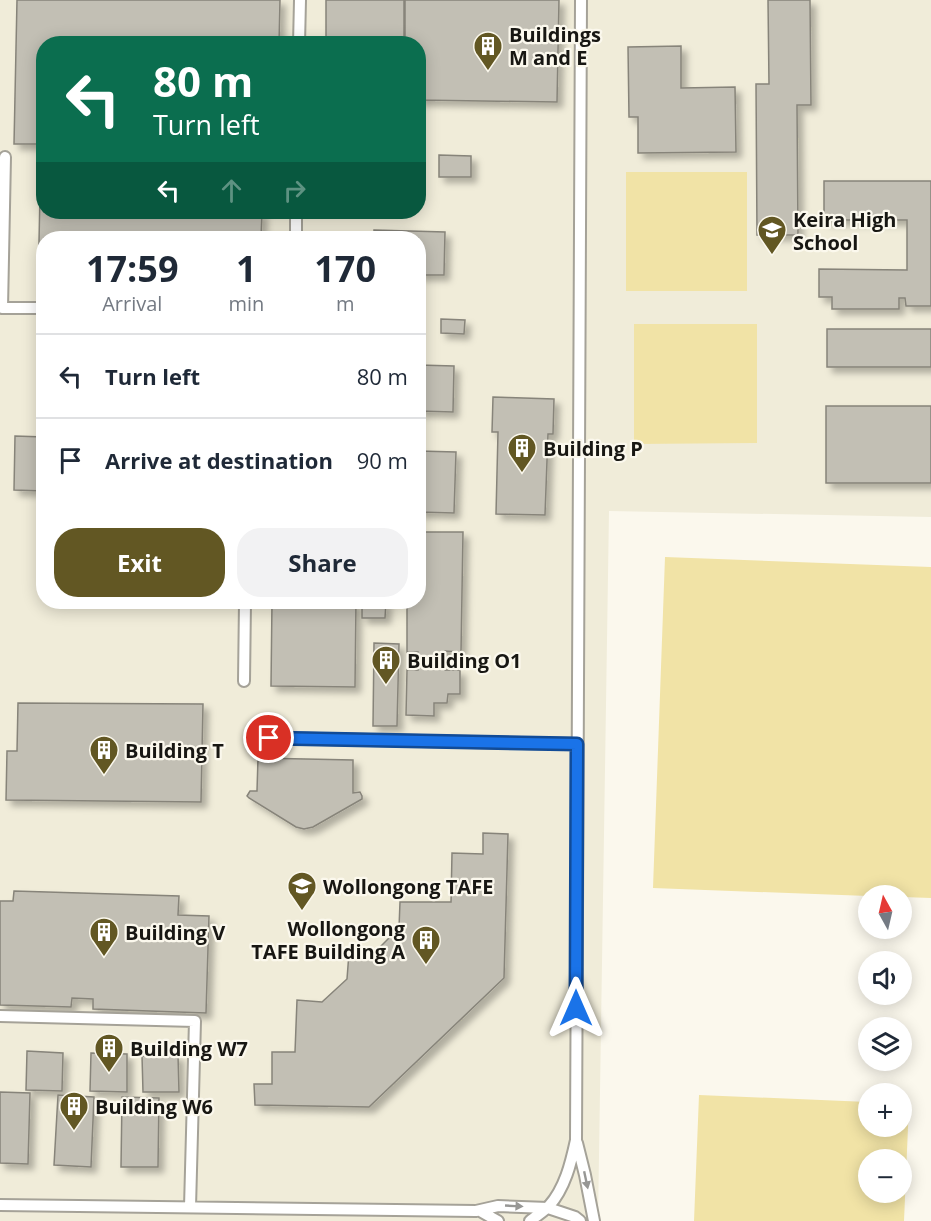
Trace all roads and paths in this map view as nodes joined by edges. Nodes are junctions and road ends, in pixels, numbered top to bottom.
1 (300, 0) edge
2 (581, 0) edge
3 (299, 36) edge
4 (5, 157) dead end
5 (36, 308) edge
6 (245, 609) edge
7 (244, 681) dead end
8 (269, 738) dead end
9 (577, 744) junction
10 (0, 1016) edge
11 (576, 1140) junction
12 (0, 1204) edge
13 (190, 1207) junction
14 (548, 1208) junction
15 (480, 1210) junction
16 (498, 1221) edge
17 (530, 1221) edge
18 (580, 1221) edge
19 (594, 1221) edge

1 - 3 lane
2 - 9 lane
4 - 5 lane
6 - 7 lane
8 - 9 lane
9 - 11 lane
10 - 13 lane
11 - 14 lane
11 -> 19 lane
12 - 13 lane
13 - 15 lane
15 -> 14 lane
14 - 17 lane
14 - 18 lane
15 - 16 lane

